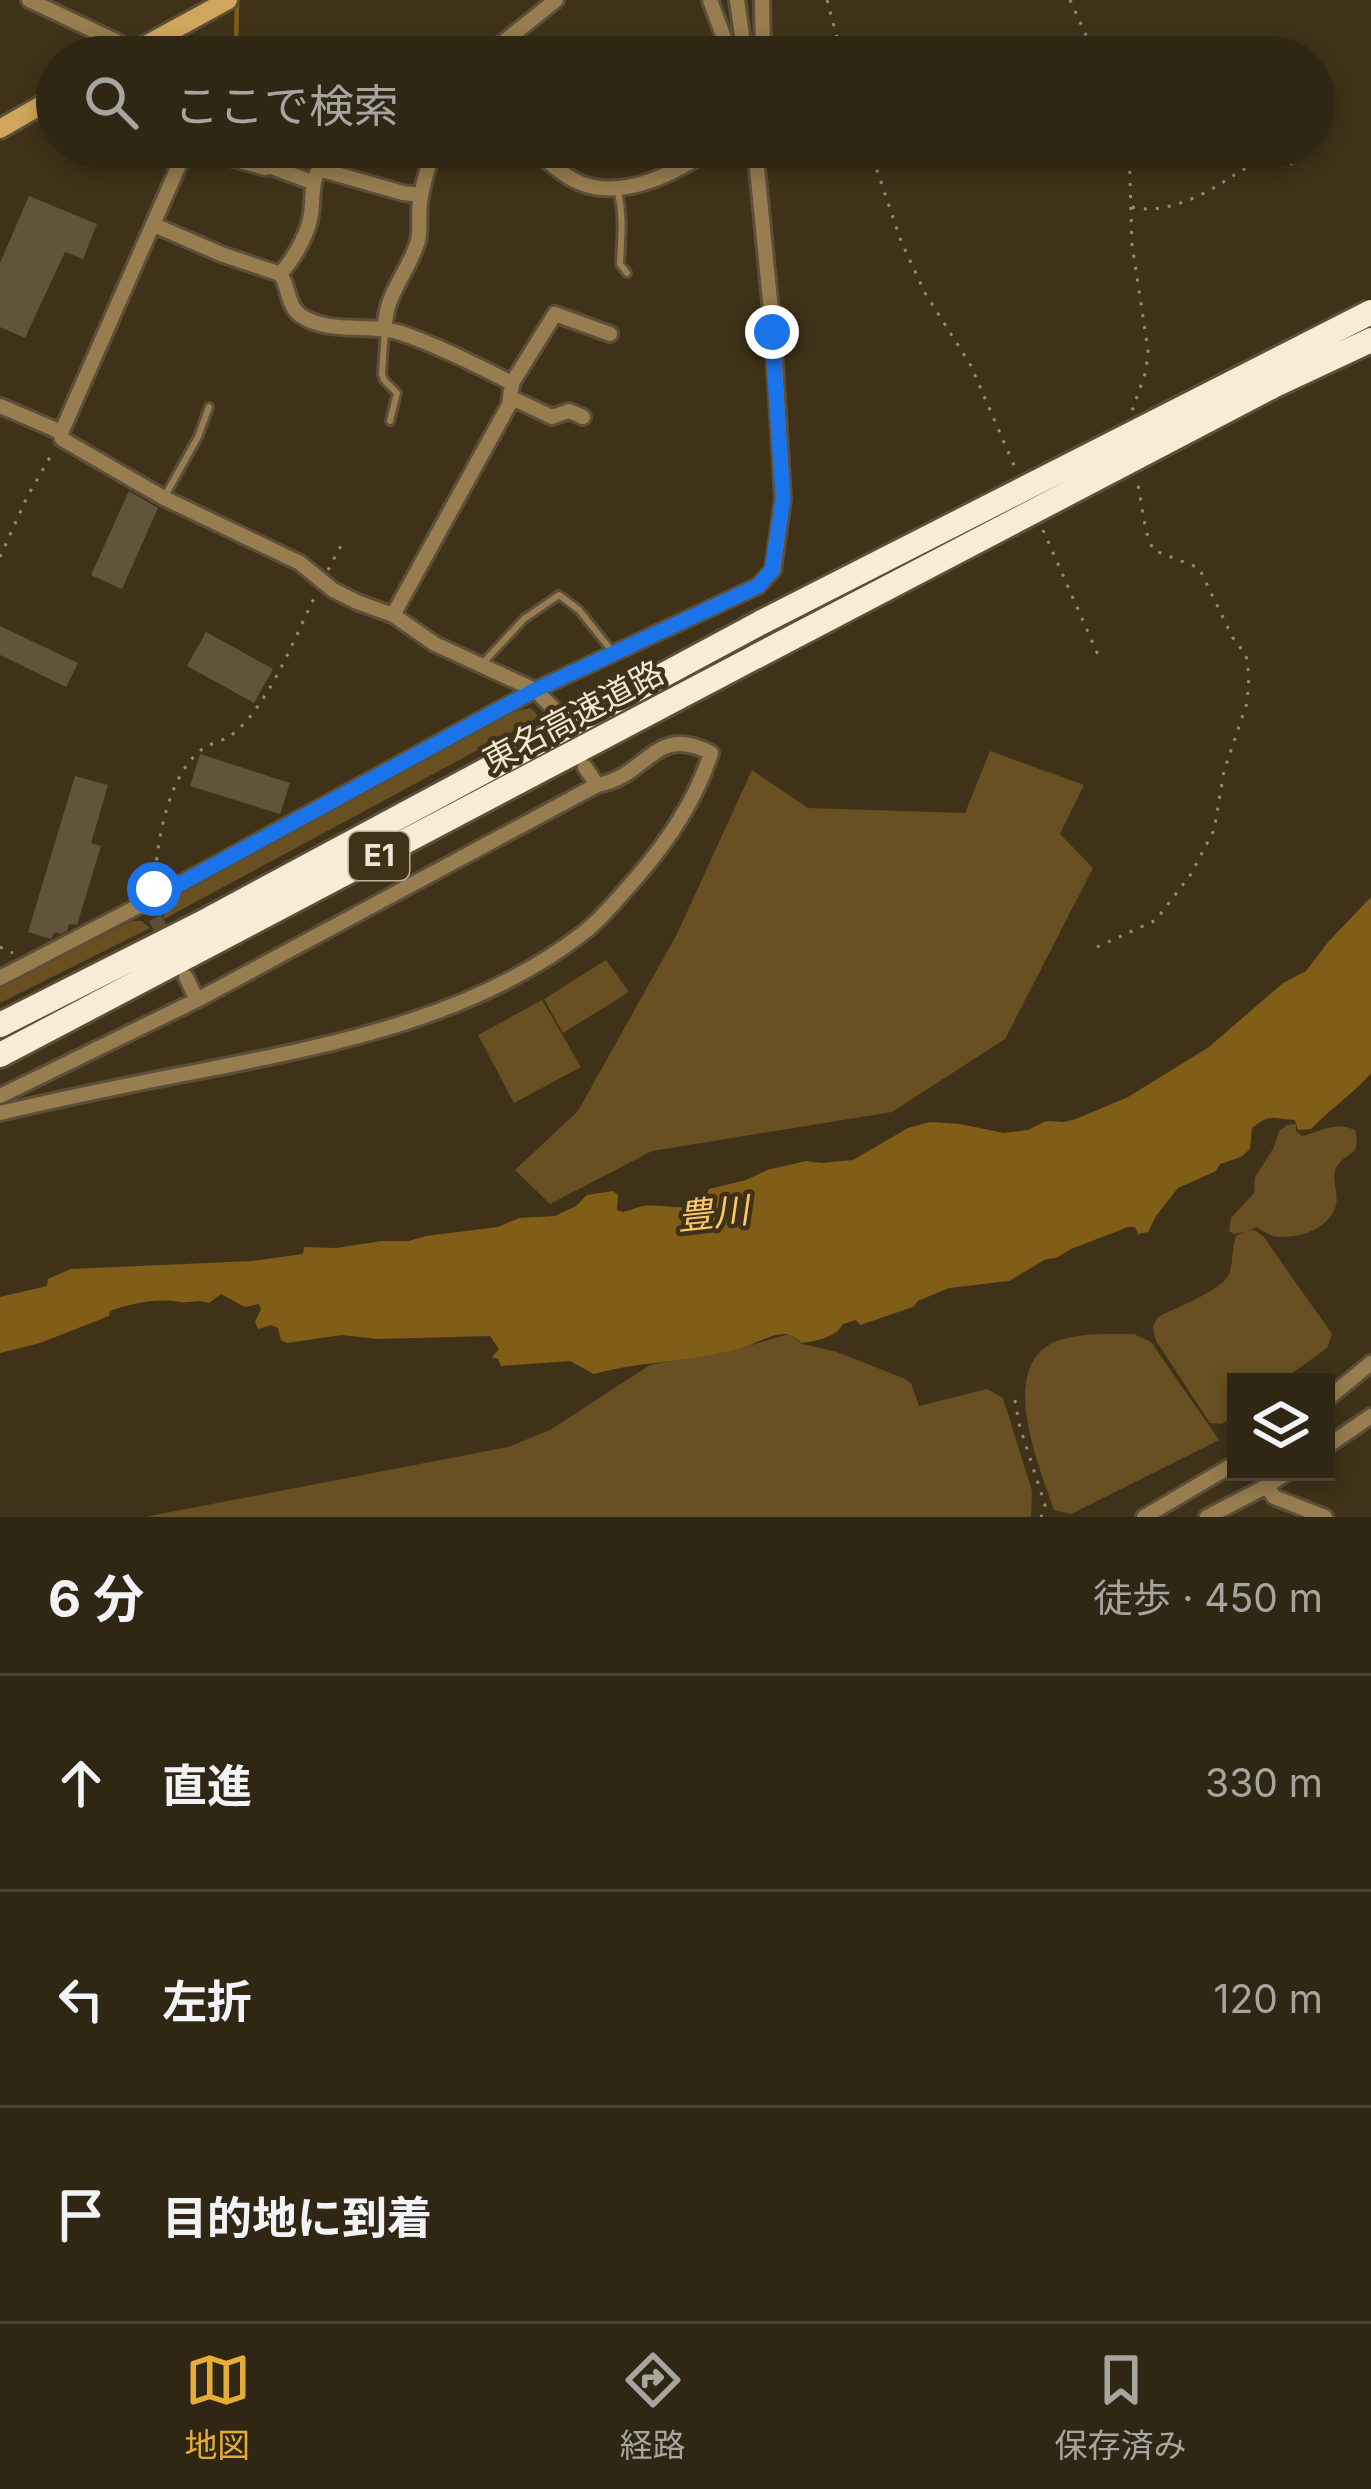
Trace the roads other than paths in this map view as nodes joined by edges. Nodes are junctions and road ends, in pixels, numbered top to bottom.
1 (29, 0) edge
2 (228, 0) edge
3 (556, 0) edge
4 (710, 0) edge
5 (737, 0) edge
6 (762, 0) edge
7 (105, 36) edge
8 (162, 36) edge
9 (511, 36) edge
10 (723, 36) edge
11 (742, 36) edge
12 (763, 36) edge
13 (36, 108) edge
14 (0, 129) edge
15 (180, 168) edge
16 (274, 168) edge
17 (429, 168) edge
18 (555, 168) edge
19 (682, 168) edge
20 (757, 168) edge
21 (312, 182) junction
22 (618, 189) junction
23 (422, 194) junction
24 (154, 225) junction
25 (627, 273) dead end
26 (280, 274) junction
27 (1371, 312) edge
28 (385, 329) junction
29 (610, 334) dead end
30 (1371, 340) edge
31 (512, 391) junction
32 (0, 406) edge
33 (209, 406) dead end
34 (583, 417) dead end
35 (390, 421) dead end
36 (61, 436) junction
37 (164, 497) junction
38 (392, 615) junction
39 (612, 654) junction
40 (481, 666) junction
41 (535, 690) junction
42 (555, 710) dead end
43 (585, 767) dead end
44 (597, 785) junction
45 (150, 900) junction
46 (155, 918) tunnel mouth
47 (186, 977) dead end
48 (0, 978) edge
49 (197, 1000) junction
50 (0, 1025) edge
51 (0, 1055) edge
52 (0, 1096) edge
53 (0, 1113) edge
54 (1371, 1364) edge
55 (1335, 1393) edge
56 (1371, 1416) edge
57 (1335, 1441) edge
58 (1227, 1468) edge
59 (1274, 1481) edge
60 (1267, 1486) junction
61 (1144, 1517) edge
62 (1207, 1517) edge
63 (1325, 1517) edge

1 - 7 street
2 - 8 main road
3 - 9 street
4 - 10 street
5 - 11 street
6 - 12 street
13 - 14 main road
15 - 24 street
16 - 21 street
17 - 23 street
18 - 22 street
19 - 22 street
20 - 39 street
21 - 23 street
21 - 26 street
22 - 25 lane
23 - 28 street
24 - 26 street
24 - 36 street
26 - 28 street
27 - 50 highway, 東名高速道路 / E1, bridge
28 - 31 street
28 - 35 lane
29 - 31 street
30 - 51 highway, 東名高速道路 / E1, bridge
31 - 34 street
31 - 38 street
32 - 36 street
33 - 37 lane
36 - 37 street
37 - 38 street
38 - 40 street
39 - 40 lane
39 - 41 street
40 - 41 street
41 - 42 street
41 - 45 street
43 - 44 street
44 - 49 street
44 - 53 street
45 - 46 street
45 - 48 street
47 - 49 street
49 - 52 street
54 - 55 street
56 - 57 street
58 - 61 street
59 - 60 street
60 - 62 street
60 - 63 street

